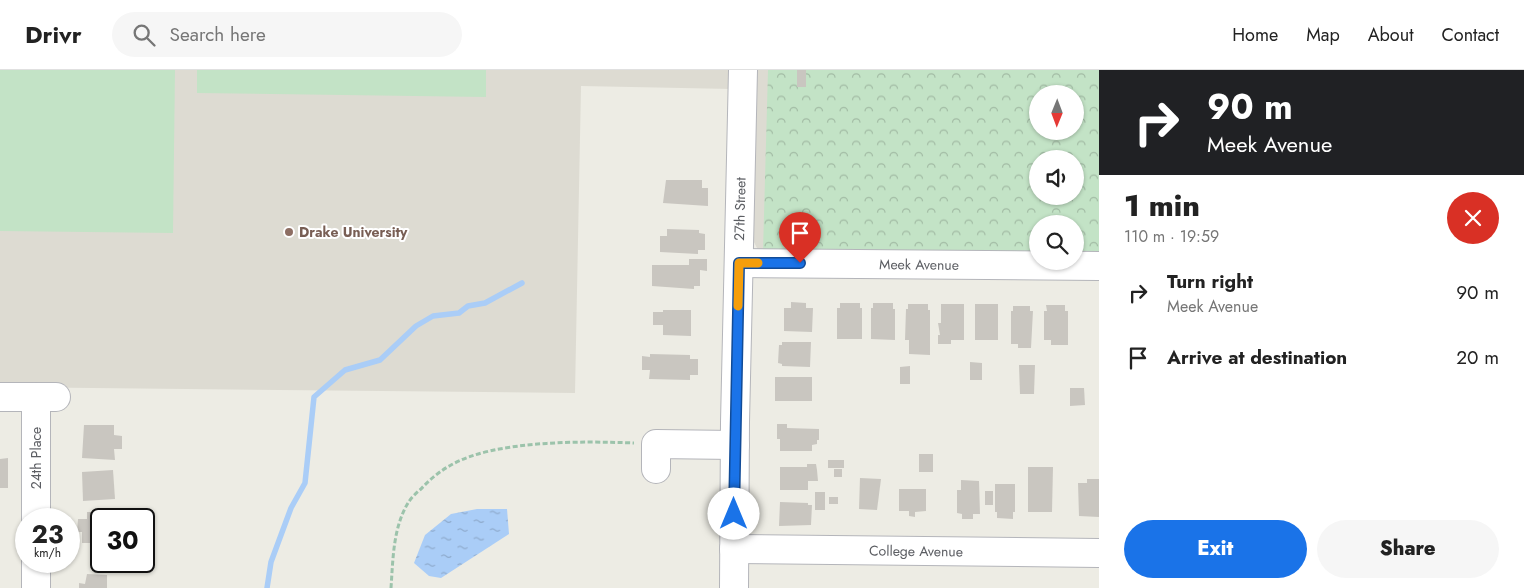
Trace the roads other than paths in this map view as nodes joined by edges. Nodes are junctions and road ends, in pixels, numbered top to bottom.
1 (744, 70) edge
2 (739, 263) junction
3 (1099, 266) edge
4 (0, 397) edge
5 (735, 445) junction
6 (656, 457) road end
7 (37, 508) edge
8 (734, 549) junction
9 (1099, 553) edge
10 (36, 573) edge
11 (36, 588) edge
12 (734, 588) edge

1 - 2 street, 27th Street
2 - 3 street, Meek Avenue
2 - 5 street, 27th Street
4 - 7 street, 24th Place
5 - 6 street
5 - 8 street, 27th Street
8 - 9 street, College Avenue
8 - 12 street, 27th Street
10 - 11 street

